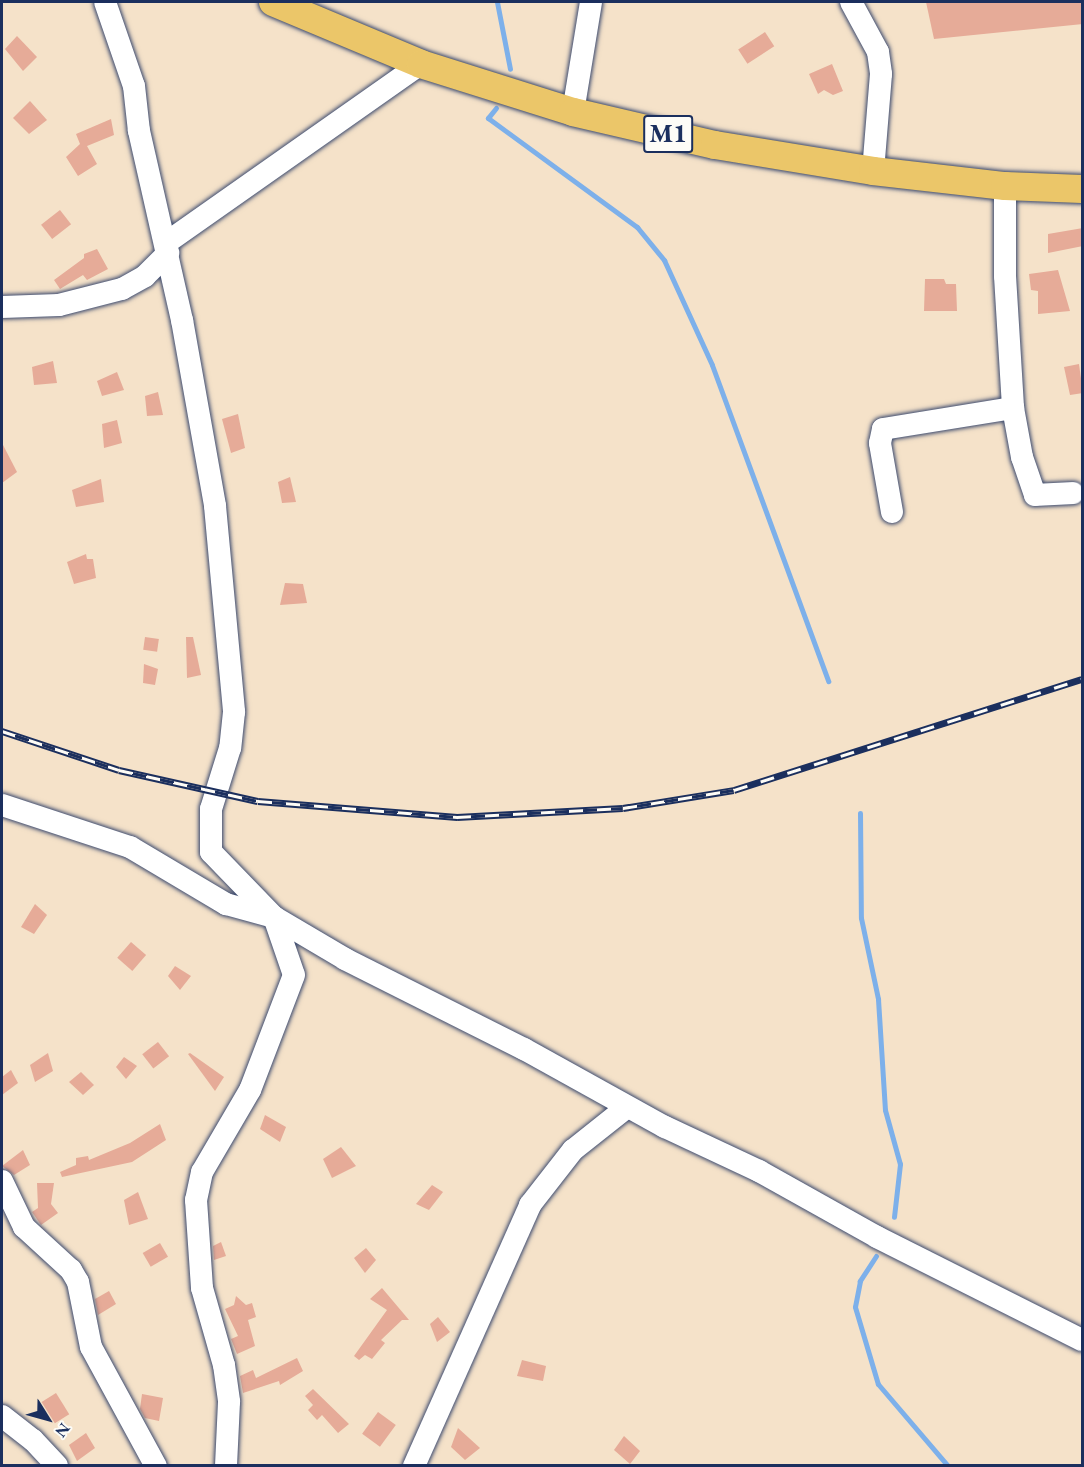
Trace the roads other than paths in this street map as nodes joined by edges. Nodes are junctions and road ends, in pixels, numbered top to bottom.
1 (105, 2) edge
2 (273, 2) edge
3 (591, 2) edge
4 (851, 2) edge
5 (421, 64) junction
6 (573, 112) junction
7 (873, 171) junction
8 (1005, 186) junction
9 (1083, 189) edge
10 (167, 248) junction
11 (2, 307) edge
12 (1013, 408) junction
13 (1073, 493) dead end
14 (892, 512) dead end
15 (2, 805) edge
16 (274, 917) junction
17 (627, 1107) junction
18 (2, 1181) edge
19 (1083, 1340) edge
20 (2, 1416) edge
21 (57, 1466) edge
22 (156, 1466) edge
23 (226, 1466) edge
24 (414, 1466) edge

1 - 10 street
2 - 5 main road, M1
3 - 6 street
4 - 7 street
5 - 6 main road, M1
5 - 10 street
6 - 7 main road, M1
7 - 8 main road, M1
8 - 9 main road, M1
8 - 12 street
10 - 11 street
10 - 16 street
12 - 13 street
12 - 14 street
15 - 16 street
16 - 17 street
16 - 23 street
17 - 19 street
17 - 24 street
18 - 22 street
20 - 21 street

